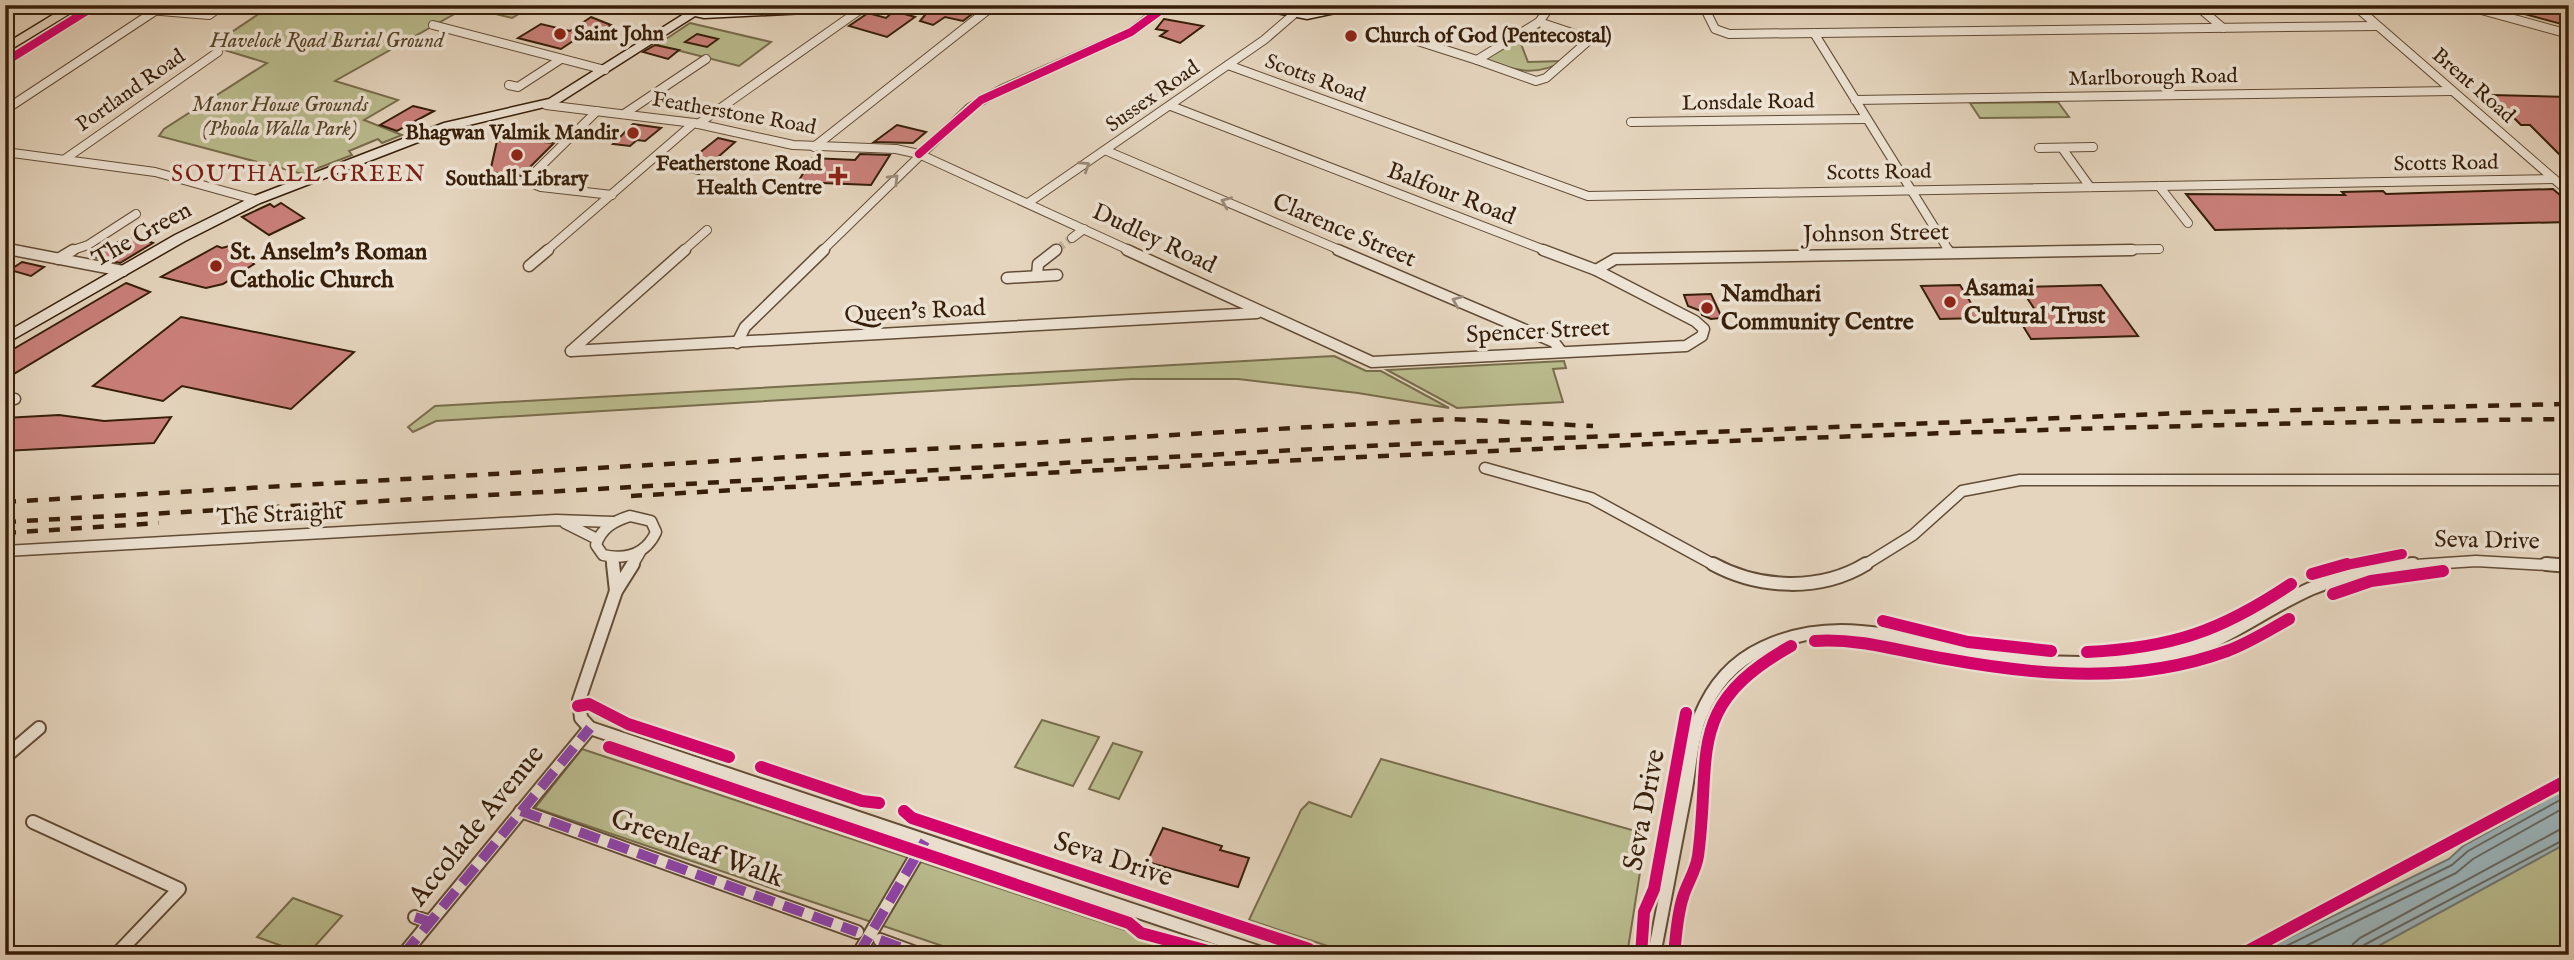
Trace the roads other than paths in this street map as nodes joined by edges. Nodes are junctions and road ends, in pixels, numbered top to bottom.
1 (69, 5) edge
2 (78, 5) edge
3 (101, 5) edge
4 (223, 5) edge
5 (662, 5) edge
6 (705, 5) edge
7 (906, 5) edge
8 (995, 5) edge
9 (1165, 5) edge
10 (1242, 5) edge
11 (1368, 5) edge
12 (1440, 5) edge
13 (1455, 5) edge
14 (1551, 5) edge
15 (1703, 5) edge
16 (2196, 5) edge
17 (2354, 5) edge
18 (2463, 5) edge
19 (864, 7) junction
20 (155, 11) junction
21 (692, 14) junction
22 (1293, 15) junction
23 (57, 16) junction
24 (1539, 22) junction
25 (433, 25) dead end
26 (2377, 26) junction
27 (2223, 28) junction
28 (1814, 33) junction
29 (2569, 34) edge
30 (1402, 36) dead end
31 (5, 48) edge
32 (218, 52) dead end
33 (561, 59) junction
34 (706, 59) dead end
35 (1477, 60) junction
36 (1227, 65) junction
37 (605, 70) junction
38 (509, 85) dead end
39 (2452, 91) junction
40 (1855, 100) junction
41 (546, 105) junction
42 (1171, 106) junction
43 (5, 110) edge
44 (597, 111) junction
45 (624, 114) junction
46 (1866, 119) junction
47 (1631, 122) dead end
48 (696, 124) junction
49 (814, 147) junction
50 (2039, 148) dead end
51 (2062, 148) junction
52 (2093, 148) dead end
53 (1107, 151) junction
54 (5, 152) edge
55 (919, 154) junction
56 (65, 159) junction
57 (2554, 179) junction
58 (2159, 186) junction
59 (2090, 187) junction
60 (1910, 190) junction
61 (2569, 192) edge
62 (612, 195) junction
63 (256, 200) junction
64 (1028, 203) junction
65 (136, 214) dead end
66 (2188, 223) dead end
67 (1084, 229) junction
68 (707, 230) dead end
69 (1072, 238) tunnel mouth
70 (5, 248) edge
71 (1057, 249) tunnel mouth
72 (2159, 249) dead end
73 (1949, 252) junction
74 (58, 259) junction
75 (529, 265) dead end
76 (1597, 270) junction
77 (123, 271) junction
78 (1057, 275) dead end
79 (1037, 276) junction
80 (1007, 278) dead end
81 (1261, 313) junction
82 (1703, 336) joint
83 (5, 339) edge
84 (737, 342) junction
85 (1561, 351) junction
86 (1372, 362) joint
87 (1485, 468) dead end
88 (2569, 480) edge
89 (556, 520) junction
90 (613, 522) junction
91 (597, 539) junction
92 (5, 551) edge
93 (640, 552) junction
94 (611, 558) junction
95 (2569, 566) edge
96 (616, 591) junction
97 (38, 728) dead end
98 (590, 728) junction
99 (5, 757) edge
100 (521, 811) junction
101 (33, 822) dead end
102 (925, 841) junction
103 (415, 917) dead end
104 (430, 922) junction
105 (857, 932) dead end
106 (880, 940) dead end
107 (116, 955) edge
108 (403, 955) edge
109 (858, 955) edge
110 (921, 955) edge
111 (1267, 955) edge
112 (1654, 955) edge

1 - 23 main road
2 - 23 main road
3 - 20 street
4 - 20 street
5 - 21 street
6 - 21 street, The Green
7 - 19 street
8 - 49 street
9 - 55 street
10 - 22 street
11 - 22 street
12 - 13 street
14 - 24 street
15 - 28 street
16 - 27 street
17 - 26 street, Brent Road
18 - 29 street
19 - 21 street
19 - 48 street
20 - 43 street
21 - 37 street, The Green
22 - 36 street, Sussex Road
23 - 31 main road
24 - 35 street
24 - 35 street
25 - 33 street
26 - 27 street
26 - 39 street, Brent Road
27 - 28 street
28 - 40 street
30 - 35 street
32 - 56 street, Portland Road
33 - 37 street
33 - 38 street
34 - 45 street
36 - 42 street, Sussex Road
36 - 60 street, Scotts Road
37 - 41 street, The Green
39 - 40 street, Marlborough Road
39 - 57 street, Brent Road
40 - 46 street
41 - 44 street, Featherstone Road
41 - 63 street, The Green
42 - 53 street, Sussex Road
42 - 76 street, Balfour Road
44 - 45 street, Featherstone Road
44 - 62 street
45 - 48 street, Featherstone Road
46 - 47 street, Lonsdale Road
46 - 60 street
48 - 49 street, Featherstone Road
48 - 62 street
49 - 55 street, Featherstone Road
50 - 51 street
51 - 52 street
51 - 59 street
64 -> 53 street, Sussex Road
85 -> 53 street, Clarence Street
54 - 56 street
55 - 64 street, Dudley Road
84 -> 55 street
56 - 63 street
57 - 58 street, Scotts Road
57 - 61 street, Brent Road
58 - 59 street, Scotts Road
58 - 66 street
59 - 60 street, Scotts Road
60 - 73 street
62 - 75 street
63 - 77 street, The Green
64 - 67 street, Dudley Road
65 - 74 street
67 - 69 street
67 - 81 street, Dudley Road
68 - 84 street, Queen's Road
70 - 74 street
71 - 79 street
72 - 73 street, Johnson Street
73 - 76 street, Johnson Street
74 - 77 street
76 - 82 street, Balfour Road
77 - 83 street, The Green
78 - 79 street
79 - 80 street
81 - 84 street, Queen's Road
81 - 86 street, Dudley Road
82 - 85 street, Spencer Street
85 - 86 street, Spencer Street
87 - 88 street
89 - 90 street, The Straight
89 - 91 street, The Straight
89 - 92 street, The Straight
90 - 91 street
90 - 93 street
91 - 94 street
93 - 94 street
93 - 96 street
94 - 96 street
95 - 112 street, Seva Drive
96 - 98 street
97 - 99 street
98 - 100 street, Accolade Avenue
98 - 102 street, Seva Drive
100 - 104 street, Accolade Avenue
100 - 105 street, Greenleaf Walk
101 - 107 street
102 - 109 street
102 - 111 street, Seva Drive
103 - 104 street
104 - 108 street, Accolade Avenue
106 - 110 street

